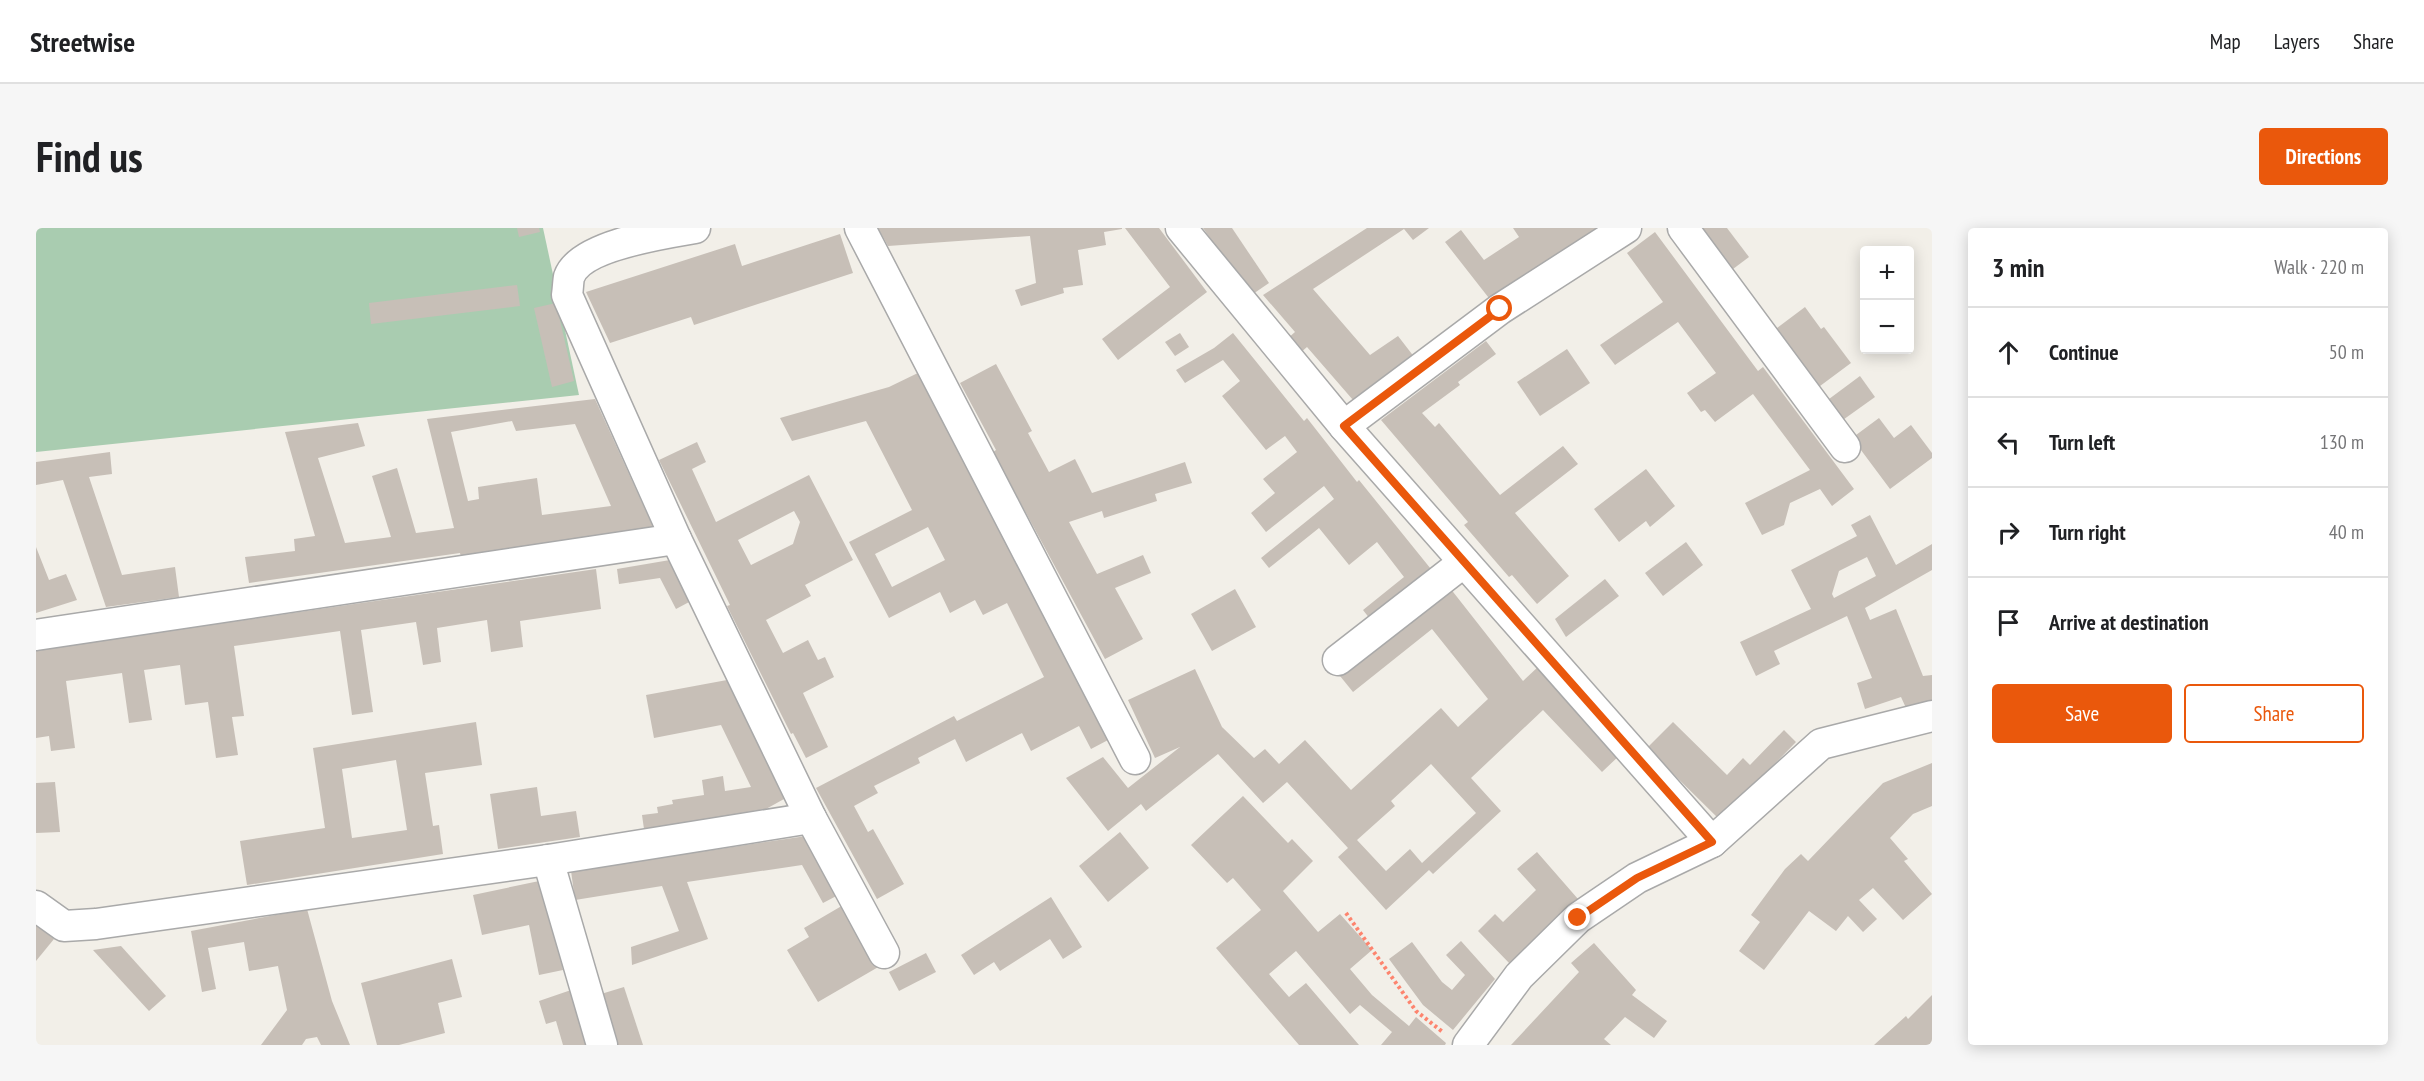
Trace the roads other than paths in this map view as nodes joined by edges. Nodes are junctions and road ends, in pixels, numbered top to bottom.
1 (695, 228) edge
2 (860, 228) edge
3 (1181, 228) edge
4 (1626, 228) edge
5 (1683, 228) edge
6 (631, 234) edge
7 (1344, 426) junction
8 (1845, 447) dead end
9 (676, 539) junction
10 (1464, 561) junction
11 (36, 635) edge
12 (1338, 660) dead end
13 (1932, 716) edge
14 (1135, 759) dead end
15 (811, 818) junction
16 (1712, 842) junction
17 (548, 860) junction
18 (36, 906) edge
19 (884, 953) dead end
20 (1459, 1042) edge
21 (602, 1045) edge

1 - 6 street
2 - 14 street
3 - 7 street
4 - 7 street
5 - 8 street
6 - 9 street
7 - 10 street
9 - 11 street
9 - 15 street
10 - 12 street
10 - 16 street
13 - 16 street
15 - 17 street
15 - 19 street
16 - 20 street
17 - 18 street
17 - 21 street

